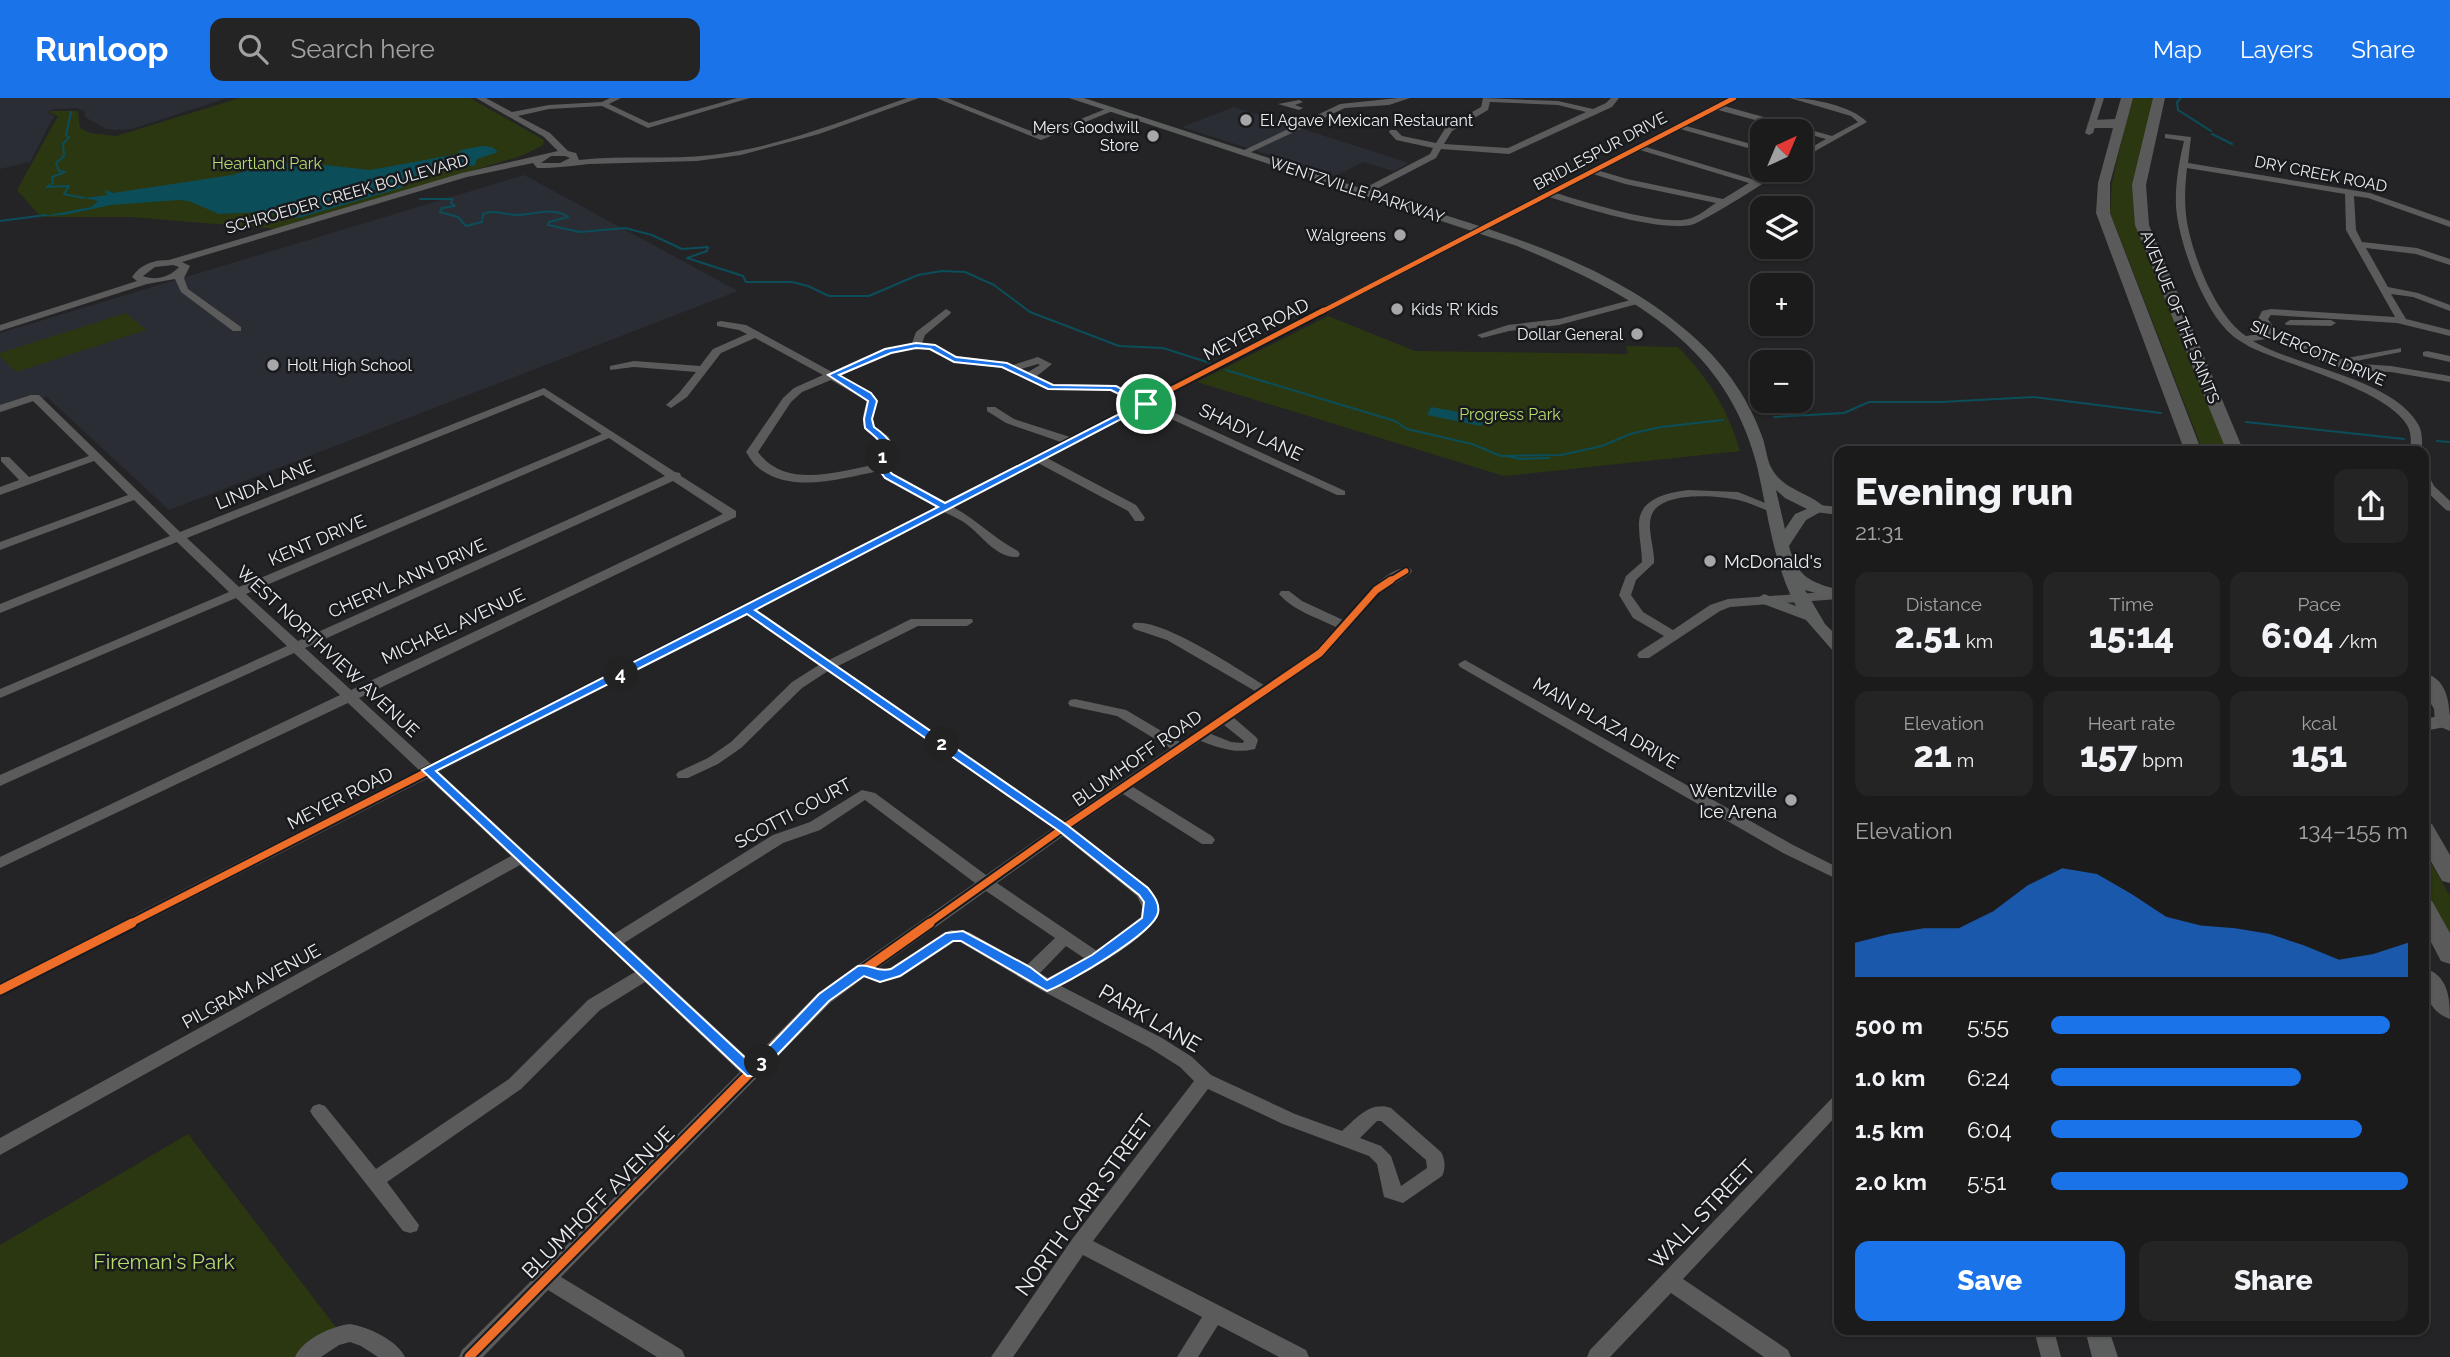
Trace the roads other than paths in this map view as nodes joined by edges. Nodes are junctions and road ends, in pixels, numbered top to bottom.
1 (480, 98) edge
2 (617, 98) edge
3 (746, 98) edge
4 (907, 98) edge
5 (915, 98) edge
6 (940, 98) edge
7 (1074, 98) edge
8 (1406, 98) edge
9 (1615, 98) edge
10 (1734, 98) edge
11 (1794, 98) edge
12 (2100, 98) edge
13 (2127, 98) edge
14 (2159, 98) edge
15 (1487, 99) edge
16 (1300, 102) edge
17 (603, 104) junction
18 (1717, 107) junction
19 (1111, 110) junction
20 (1594, 112) junction
21 (512, 114) junction
22 (1319, 117) junction
23 (1678, 126) junction
24 (2091, 128) joint
25 (2119, 128) junction
26 (1393, 132) dead end
27 (2150, 134) junction
28 (2168, 136) joint
29 (1832, 138) junction
30 (551, 141) junction
31 (1440, 147) junction
32 (1637, 147) junction
33 (1750, 147) edge
34 (1813, 149) edge
35 (1479, 151) junction
36 (1500, 151) junction
37 (565, 153) junction
38 (1242, 153) junction
39 (547, 155) junction
40 (573, 160) junction
41 (537, 162) junction
42 (2183, 165) junction
43 (1592, 171) junction
44 (1757, 183) joint
45 (2348, 192) junction
46 (1362, 193) junction
47 (1549, 194) junction
48 (1724, 202) junction
49 (2450, 224) edge
50 (1479, 230) junction
51 (2356, 240) junction
52 (2408, 240) dead end
53 (2450, 262) edge
54 (168, 263) junction
55 (181, 269) junction
56 (141, 279) junction
57 (159, 280) junction
58 (2383, 289) junction
59 (184, 290) junction
60 (1638, 301) junction
61 (2450, 308) edge
62 (946, 312) dead end
63 (2329, 315) junction
64 (2402, 321) junction
65 (2290, 323) dead end
66 (721, 324) dead end
67 (0, 326) edge
68 (237, 329) dead end
69 (756, 334) junction
70 (2450, 334) edge
71 (1482, 335) dead end
72 (2273, 335) junction
73 (2245, 339) junction
74 (916, 345) junction
75 (2397, 350) dead end
76 (2427, 354) dead end
77 (2450, 359) edge
78 (2337, 364) junction
79 (614, 368) dead end
80 (703, 369) junction
81 (1012, 369) junction
82 (832, 375) junction
83 (1029, 377) junction
84 (2450, 379) edge
85 (1146, 404) junction
86 (671, 405) dead end
87 (0, 409) edge
88 (991, 409) dead end
89 (610, 434) junction
90 (1071, 442) junction
91 (2192, 446) edge
92 (2235, 446) edge
93 (2416, 446) edge
94 (96, 457) junction
95 (5, 459) dead end
96 (1039, 459) junction
97 (882, 467) junction
98 (1765, 471) junction
99 (676, 475) junction
100 (27, 482) junction
101 (1769, 487) junction
102 (2429, 488) edge
103 (0, 491) edge
104 (1341, 493) dead end
105 (135, 496) junction
106 (1739, 496) junction
107 (945, 507) junction
108 (2450, 507) edge
109 (1774, 509) junction
110 (1819, 509) junction
111 (1834, 510) edge
112 (1139, 518) dead end
113 (178, 537) junction
114 (1783, 544) junction
115 (0, 546) edge
116 (1014, 554) dead end
117 (1406, 571) dead end
118 (1790, 574) junction
119 (238, 593) junction
120 (1285, 594) dead end
121 (1834, 594) edge
122 (1834, 595) edge
123 (1799, 597) junction
124 (1764, 599) junction
125 (0, 609) edge
126 (747, 609) junction
127 (1809, 616) junction
128 (967, 622) dead end
129 (1139, 626) dead end
130 (1346, 626) junction
131 (1673, 635) junction
132 (1834, 642) edge
133 (295, 647) junction
134 (1644, 655) dead end
135 (1465, 664) dead end
136 (829, 665) junction
137 (2429, 685) edge
138 (2429, 686) edge
139 (1263, 690) junction
140 (0, 694) edge
141 (349, 696) junction
142 (2450, 697) edge
143 (1075, 703) dead end
144 (1224, 717) junction
145 (2448, 722) edge
146 (2429, 724) edge
147 (1200, 734) junction
148 (1180, 748) junction
149 (428, 770) junction
150 (683, 775) dead end
151 (0, 780) edge
152 (1123, 788) junction
153 (1063, 828) junction
154 (2429, 838) edge
155 (1207, 841) dead end
156 (520, 858) junction
157 (0, 863) edge
158 (1834, 872) edge
159 (2450, 875) edge
160 (988, 884) junction
161 (2429, 916) edge
162 (1066, 937) junction
163 (611, 943) junction
164 (2450, 955) edge
165 (1097, 959) junction
166 (863, 970) junction
167 (1029, 973) junction
168 (645, 974) junction
169 (2429, 983) edge
170 (1047, 986) junction
171 (0, 990) edge
172 (2450, 1009) edge
173 (752, 1072) junction
174 (1205, 1080) junction
175 (1834, 1107) edge
176 (319, 1111) dead end
177 (1346, 1139) junction
178 (0, 1147) edge
179 (373, 1181) junction
180 (411, 1225) dead end
181 (1080, 1244) junction
182 (547, 1279) junction
183 (1670, 1280) junction
184 (1214, 1313) junction
185 (2045, 1335) edge
186 (2098, 1335) edge
187 (663, 1354) edge
188 (305, 1357) edge
189 (396, 1357) edge
190 (470, 1357) edge
191 (1002, 1357) edge
192 (1186, 1357) edge
193 (1299, 1357) edge
194 (1597, 1357) edge
195 (1781, 1357) edge
196 (2051, 1357) edge
197 (2105, 1357) edge

1 - 21 street
2 - 17 street
3 - 17 street
4 - 40 street
5 - 40 street
6 - 19 street
7 - 19 main road, WENTZVILLE PARKWAY
8 - 22 street
9 - 20 street
10 - 18 street, BRIDLESPUR DRIVE
11 - 29 street
12 - 24 street
13 - 25 highway, AVENUE OF THE SAINTS
14 - 27 highway, AVENUE OF THE SAINTS
15 - 20 street
15 - 31 street
16 - 22 street
17 - 21 street
18 - 23 street, BRIDLESPUR DRIVE
18 - 29 street
19 - 38 main road, WENTZVILLE PARKWAY
20 - 36 street
21 - 30 street
22 - 38 street
23 - 32 street, BRIDLESPUR DRIVE
23 - 33 street
24 - 25 highway
25 - 91 highway, AVENUE OF THE SAINTS
26 - 31 street
27 - 28 highway
27 - 92 highway, AVENUE OF THE SAINTS
28 - 42 street, SILVERCOTE DRIVE
29 - 34 street
30 - 37 street
30 - 39 street
31 - 35 street
31 - 46 street
32 - 43 street, BRIDLESPUR DRIVE
32 - 44 street
35 - 36 street
35 - 36 street
37 - 39 street
37 - 40 street
38 - 46 main road, WENTZVILLE PARKWAY
39 - 41 street
40 - 41 street
41 - 54 street, SCHROEDER CREEK BOULEVARD
41 - 55 street, SCHROEDER CREEK BOULEVARD
42 - 45 street, DRY CREEK ROAD
42 - 73 street, SILVERCOTE DRIVE
43 - 47 street, BRIDLESPUR DRIVE
43 - 48 street
44 - 48 street
45 - 49 street, DRY CREEK ROAD
45 - 51 street
46 - 50 main road, WENTZVILLE PARKWAY
47 - 48 street
47 - 50 street, BRIDLESPUR DRIVE
50 - 60 main road, WENTZVILLE PARKWAY
50 - 85 street, MEYER ROAD
51 - 52 street
51 - 53 street
51 - 58 street
54 - 55 street
54 - 56 street, SCHROEDER CREEK BOULEVARD
55 - 57 street, SCHROEDER CREEK BOULEVARD
55 - 59 street
56 - 57 street
56 - 67 street
57 - 59 street
58 - 61 street
58 - 64 street
59 - 68 street
60 - 71 street
60 - 98 main road, WENTZVILLE PARKWAY
62 - 74 street
63 - 64 street
63 - 65 street
63 - 72 street
64 - 70 street
66 - 69 street
69 - 80 street
69 - 82 street
72 - 73 street
72 - 78 street
73 - 93 street, SILVERCOTE DRIVE
74 - 81 street
74 - 82 street
75 - 78 street
76 - 77 street
78 - 84 street
79 - 80 street
80 - 86 street
81 - 83 street, SHADY LANE
81 - 83 street
82 - 97 street
82 - 97 street
83 - 85 street, SHADY LANE
85 - 90 street, MEYER ROAD
85 - 104 street, SHADY LANE
87 - 94 street, WEST NORTHVIEW AVENUE
88 - 90 street
89 - 99 street
89 - 113 street, LINDA LANE
89 - 119 street, KENT DRIVE
90 - 96 street, MEYER ROAD
94 - 100 street
94 - 105 street, WEST NORTHVIEW AVENUE
95 - 100 street
96 - 107 street, MEYER ROAD
96 - 112 street
97 - 107 street
98 - 101 main road, WENTZVILLE PARKWAY
98 - 110 main road
99 - 133 street, CHERYL ANN DRIVE
99 - 141 street, MICHAEL AVENUE
100 - 103 street
101 - 106 street
101 - 109 main road, WENTZVILLE PARKWAY
102 - 108 street
105 - 113 street, WEST NORTHVIEW AVENUE
105 - 115 street
106 - 109 street
106 - 131 street
107 - 116 street
107 - 126 street, MEYER ROAD
109 - 114 main road, WENTZVILLE PARKWAY
110 - 111 street
110 - 114 main road
113 - 119 street, WEST NORTHVIEW AVENUE
113 - 125 street, LINDA LANE
114 - 118 main road, WENTZVILLE PARKWAY
117 - 130 street, BLUMHOFF ROAD
118 - 121 main road
118 - 123 main road, WENTZVILLE PARKWAY
118 - 124 main road
119 - 133 street, WEST NORTHVIEW AVENUE
119 - 140 street, KENT DRIVE
120 - 130 street
122 - 123 street
123 - 124 street
123 - 127 main road, WENTZVILLE PARKWAY
124 - 127 main road
124 - 131 street
126 - 136 street
126 - 149 street, MEYER ROAD
127 - 132 main road, WENTZVILLE PARKWAY
128 - 136 street
129 - 139 street
130 - 139 street, BLUMHOFF ROAD
131 - 134 street
133 - 141 street, WEST NORTHVIEW AVENUE
133 - 151 street, CHERYL ANN DRIVE
135 - 158 street, MAIN PLAZA DRIVE
136 - 150 street
136 - 153 street
137 - 142 highway
138 - 145 highway
139 - 144 street, BLUMHOFF ROAD
141 - 149 street, WEST NORTHVIEW AVENUE
141 - 157 street, MICHAEL AVENUE
143 - 148 street
144 - 147 street, BLUMHOFF ROAD
144 - 147 street, BLUMHOFF ROAD
145 - 146 main road
147 - 148 street, BLUMHOFF ROAD
148 - 152 street, BLUMHOFF ROAD
149 - 156 street, WEST NORTHVIEW AVENUE
149 - 171 street, MEYER ROAD
152 - 153 street, BLUMHOFF ROAD
152 - 155 street
153 - 160 street, BLUMHOFF ROAD
153 - 165 street
154 - 159 highway
156 - 163 street, WEST NORTHVIEW AVENUE
156 - 178 street, PILGRAM AVENUE
160 - 162 street
160 - 163 street, SCOTTI COURT
160 - 166 street, BLUMHOFF ROAD
161 - 164 highway
162 - 165 street
162 - 167 street
163 - 168 street, WEST NORTHVIEW AVENUE
165 - 170 street
166 - 167 street, PARK LANE
166 - 173 street, BLUMHOFF ROAD
167 - 170 street, PARK LANE
168 - 173 street, WEST NORTHVIEW AVENUE
168 - 179 street
169 - 172 highway
170 - 174 street, PARK LANE
173 - 182 street, BLUMHOFF AVENUE
174 - 177 street, PARK LANE
174 - 181 street, NORTH CARR STREET
175 - 183 street, WALL STREET
176 - 179 street
177 - 177 street, PARK LANE
179 - 180 street
181 - 184 street
181 - 191 street, NORTH CARR STREET
182 - 187 street
182 - 190 street, BLUMHOFF AVENUE
183 - 194 street, WALL STREET
183 - 195 street
184 - 192 street
184 - 193 street
185 - 196 street
186 - 197 main road
188 - 189 street

